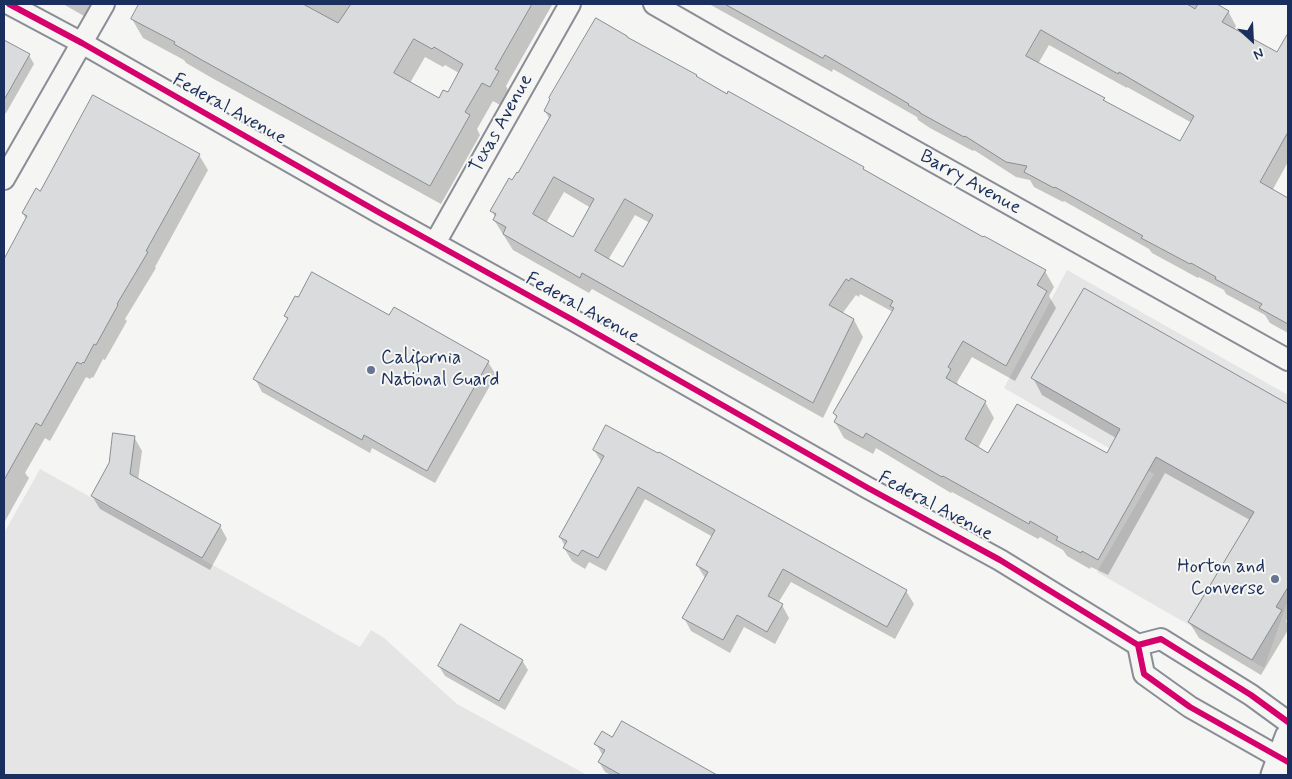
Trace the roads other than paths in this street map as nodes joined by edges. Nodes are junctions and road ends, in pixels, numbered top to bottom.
1 (9, 4) edge
2 (104, 4) edge
3 (570, 4) edge
4 (654, 4) edge
5 (82, 43) junction
6 (4, 179) edge
7 (435, 244) junction
8 (1288, 360) edge
9 (1138, 645) junction
10 (1288, 722) edge
11 (1283, 758) edge

1 - 5 street, Federal Avenue
2 - 5 street
3 - 7 street, Texas Avenue
4 - 8 street, Barry Avenue
5 - 6 street
5 - 7 street, Federal Avenue
7 - 9 street, Federal Avenue
9 - 10 street
9 - 11 street

